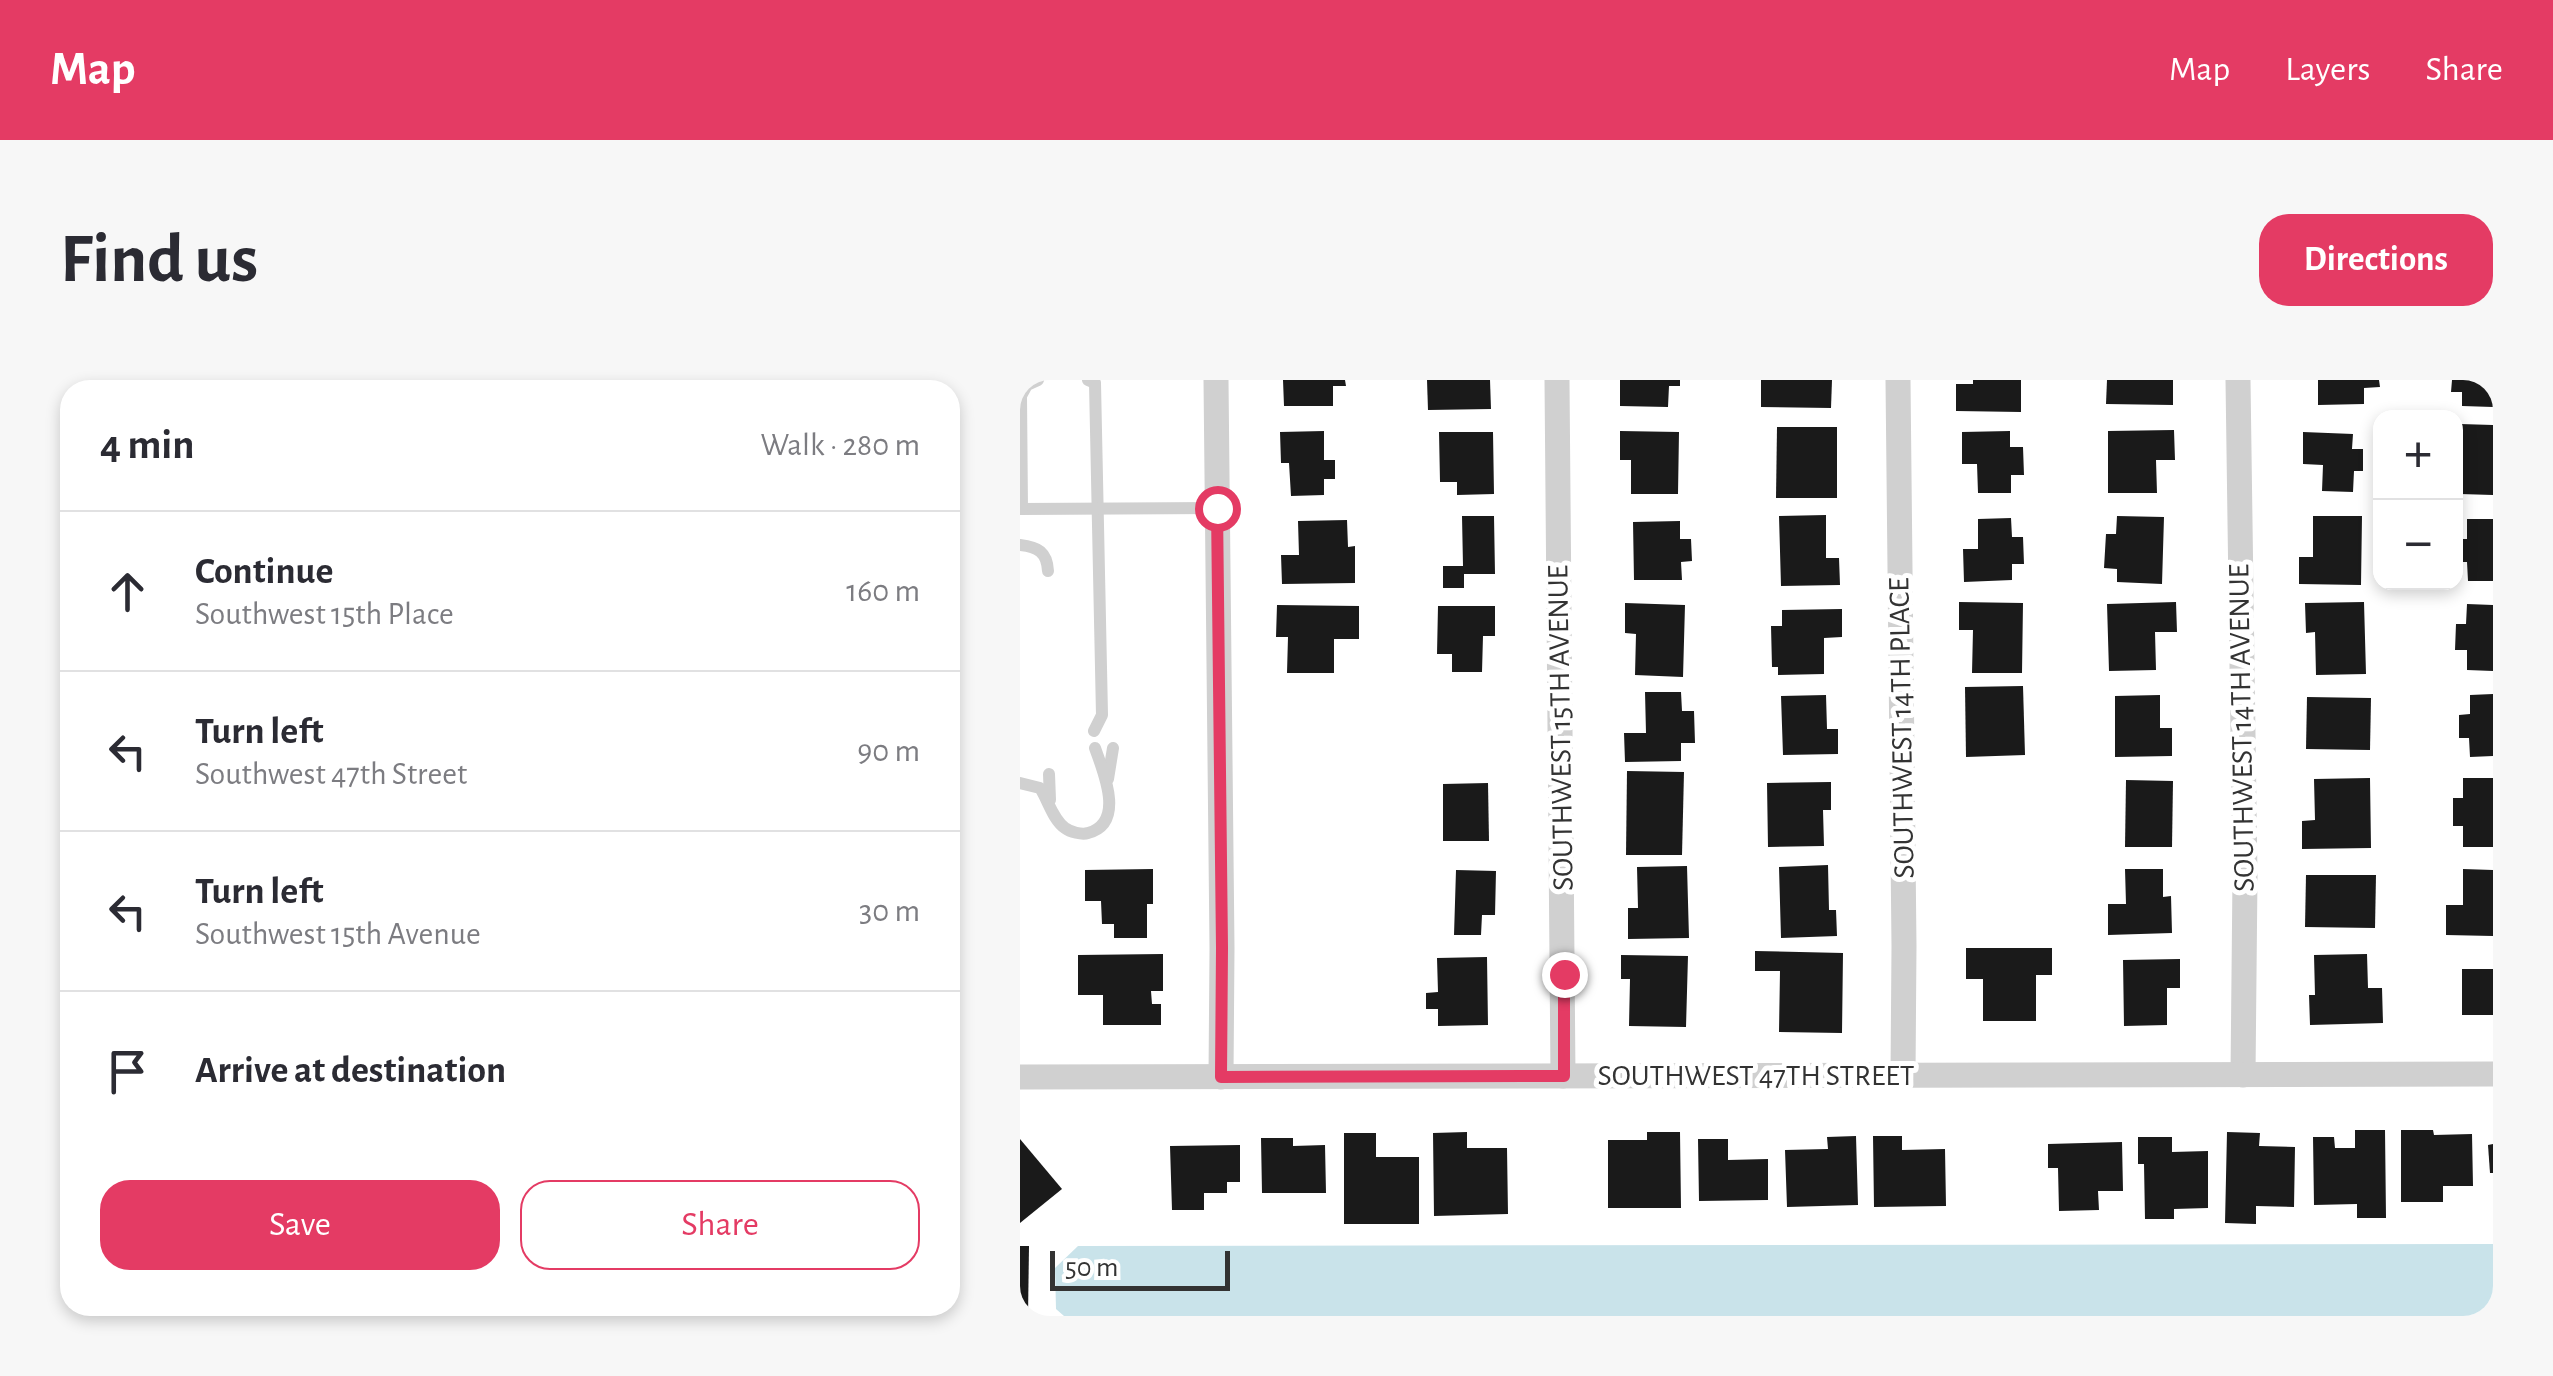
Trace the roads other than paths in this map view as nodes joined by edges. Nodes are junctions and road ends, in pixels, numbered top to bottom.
1 (1038, 380) edge
2 (1088, 380) edge
3 (1216, 380) edge
4 (1557, 380) edge
5 (1898, 380) edge
6 (2238, 380) edge
7 (1217, 508) junction
8 (1021, 509) edge
9 (1098, 509) junction
10 (1020, 545) edge
11 (1048, 571) dead end
12 (1104, 731) dead end
13 (1104, 748) dead end
14 (1049, 774) dead end
15 (1020, 783) edge
16 (1050, 802) junction
17 (2493, 1074) edge
18 (2243, 1075) junction
19 (1020, 1076) edge
20 (1564, 1076) junction
21 (1903, 1076) junction
22 (1221, 1077) junction

1 - 8 lane
2 - 9 lane
3 - 7 street
4 - 20 street, SOUTHWEST 15TH AVENUE
5 - 21 street, SOUTHWEST 14TH PLACE
6 - 18 street, SOUTHWEST 14TH AVENUE
7 - 9 lane
7 - 22 street
8 - 9 lane
9 - 12 lane
10 - 11 lane
13 - 16 lane
14 - 16 lane
15 - 16 lane
17 - 18 street, SOUTHWEST 47TH STREET
18 - 21 street, SOUTHWEST 47TH STREET
19 - 22 street, SOUTHWEST 47TH STREET
20 - 21 street, SOUTHWEST 47TH STREET
20 - 22 street, SOUTHWEST 47TH STREET

